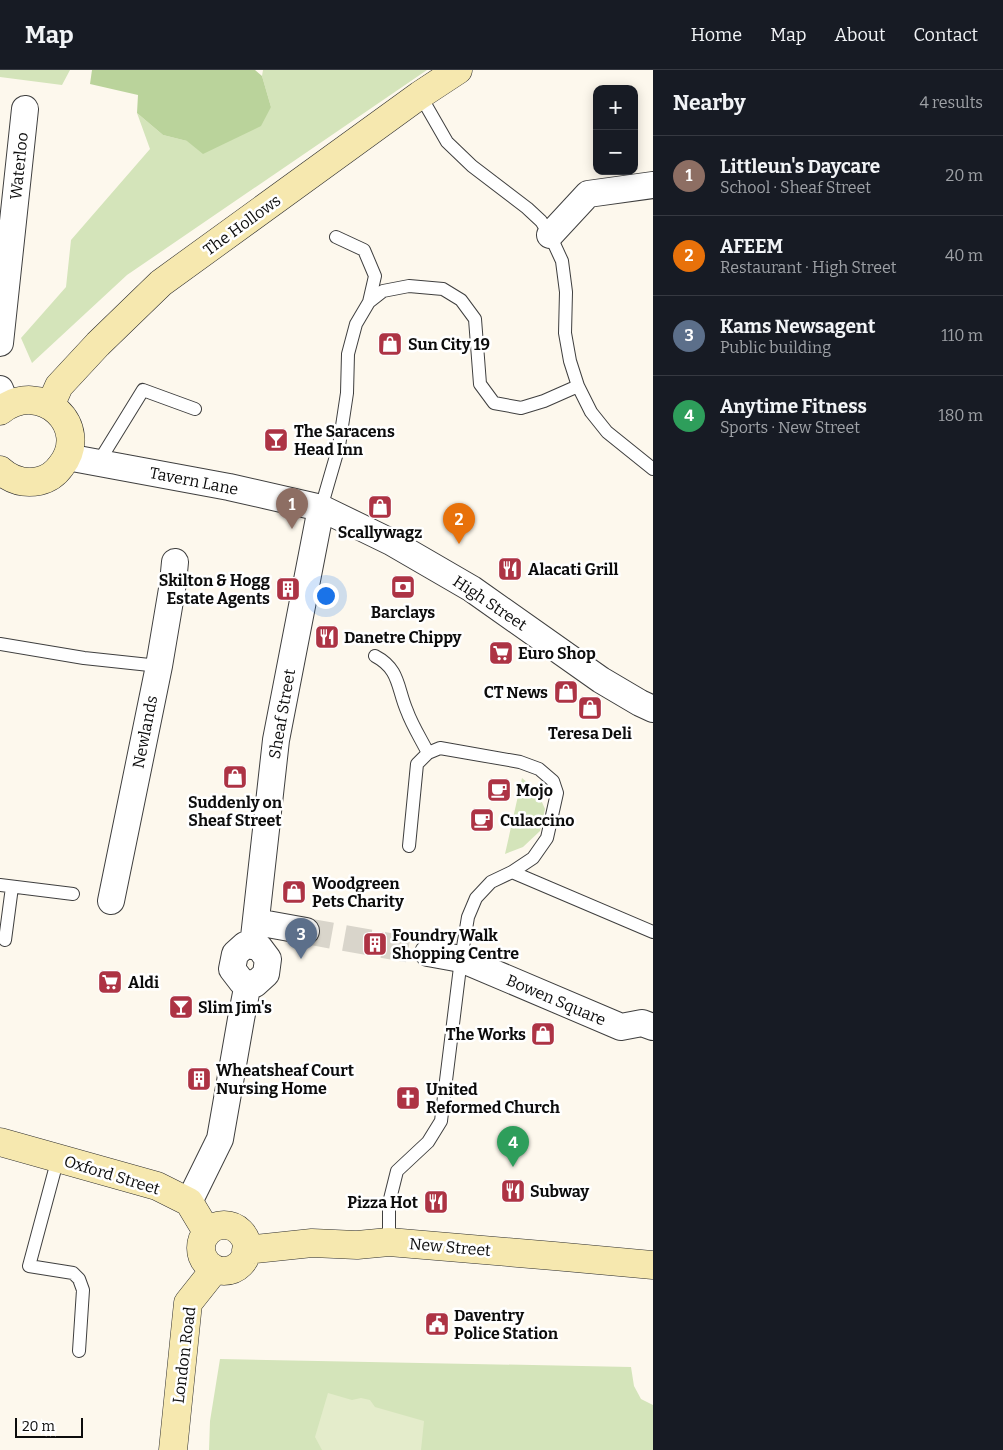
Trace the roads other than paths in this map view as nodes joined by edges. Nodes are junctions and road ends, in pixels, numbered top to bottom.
1 (458, 70) edge
2 (420, 95) junction
3 (25, 109) dead end
4 (653, 185) edge
5 (550, 235) junction
6 (336, 237) dead end
7 (369, 302) junction
8 (0, 343) edge
9 (578, 386) junction
10 (2, 402) edge
11 (50, 406) junction
12 (195, 409) dead end
13 (67, 457) junction
14 (98, 462) junction
15 (653, 469) edge
16 (2, 476) edge
17 (321, 508) junction
18 (175, 562) dead end
19 (0, 644) edge
20 (375, 656) dead end
21 (159, 666) junction
22 (653, 709) edge
23 (434, 750) junction
24 (409, 846) dead end
25 (512, 872) junction
26 (6, 886) edge
27 (73, 894) dead end
28 (111, 901) dead end
29 (306, 931) tunnel mouth
30 (653, 932) edge
31 (254, 934) junction
32 (5, 940) dead end
33 (428, 953) tunnel mouth
34 (460, 959) junction
35 (653, 1027) edge
36 (0, 1142) edge
37 (58, 1158) junction
38 (189, 1202) junction
39 (207, 1232) junction
40 (389, 1242) junction
41 (246, 1250) junction
42 (653, 1265) edge
43 (215, 1269) junction
44 (80, 1351) dead end
45 (173, 1450) edge

1 - 2 main road, The Hollows
2 - 5 lane
2 - 11 main road, The Hollows
3 - 8 street, Waterloo
4 - 5 street
5 - 9 lane
6 - 7 lane
7 - 9 lane
7 - 17 lane
9 - 15 lane
10 - 11 main road
11 - 13 main road
12 - 14 lane
13 - 14 street, Tavern Lane
13 - 16 main road
14 - 17 street, Tavern Lane
17 - 22 street, High Street
17 - 31 street, Sheaf Street
18 - 21 street, Newlands
19 - 21 lane
20 - 23 lane
21 - 28 street, Newlands
23 - 24 lane
23 - 25 lane
25 - 30 lane
25 - 34 lane
26 - 27 lane
26 - 32 lane
29 - 31 street
31 - 38 street
33 - 34 street, Bowen Square
34 - 35 street, Bowen Square
34 - 40 lane
36 - 37 main road, Oxford Street
37 - 38 main road, Oxford Street
37 - 44 lane
38 - 39 main road
39 - 41 main road
39 - 43 main road
40 - 41 main road, New Street
40 - 42 main road, New Street
41 - 43 main road
43 - 45 main road, London Road

